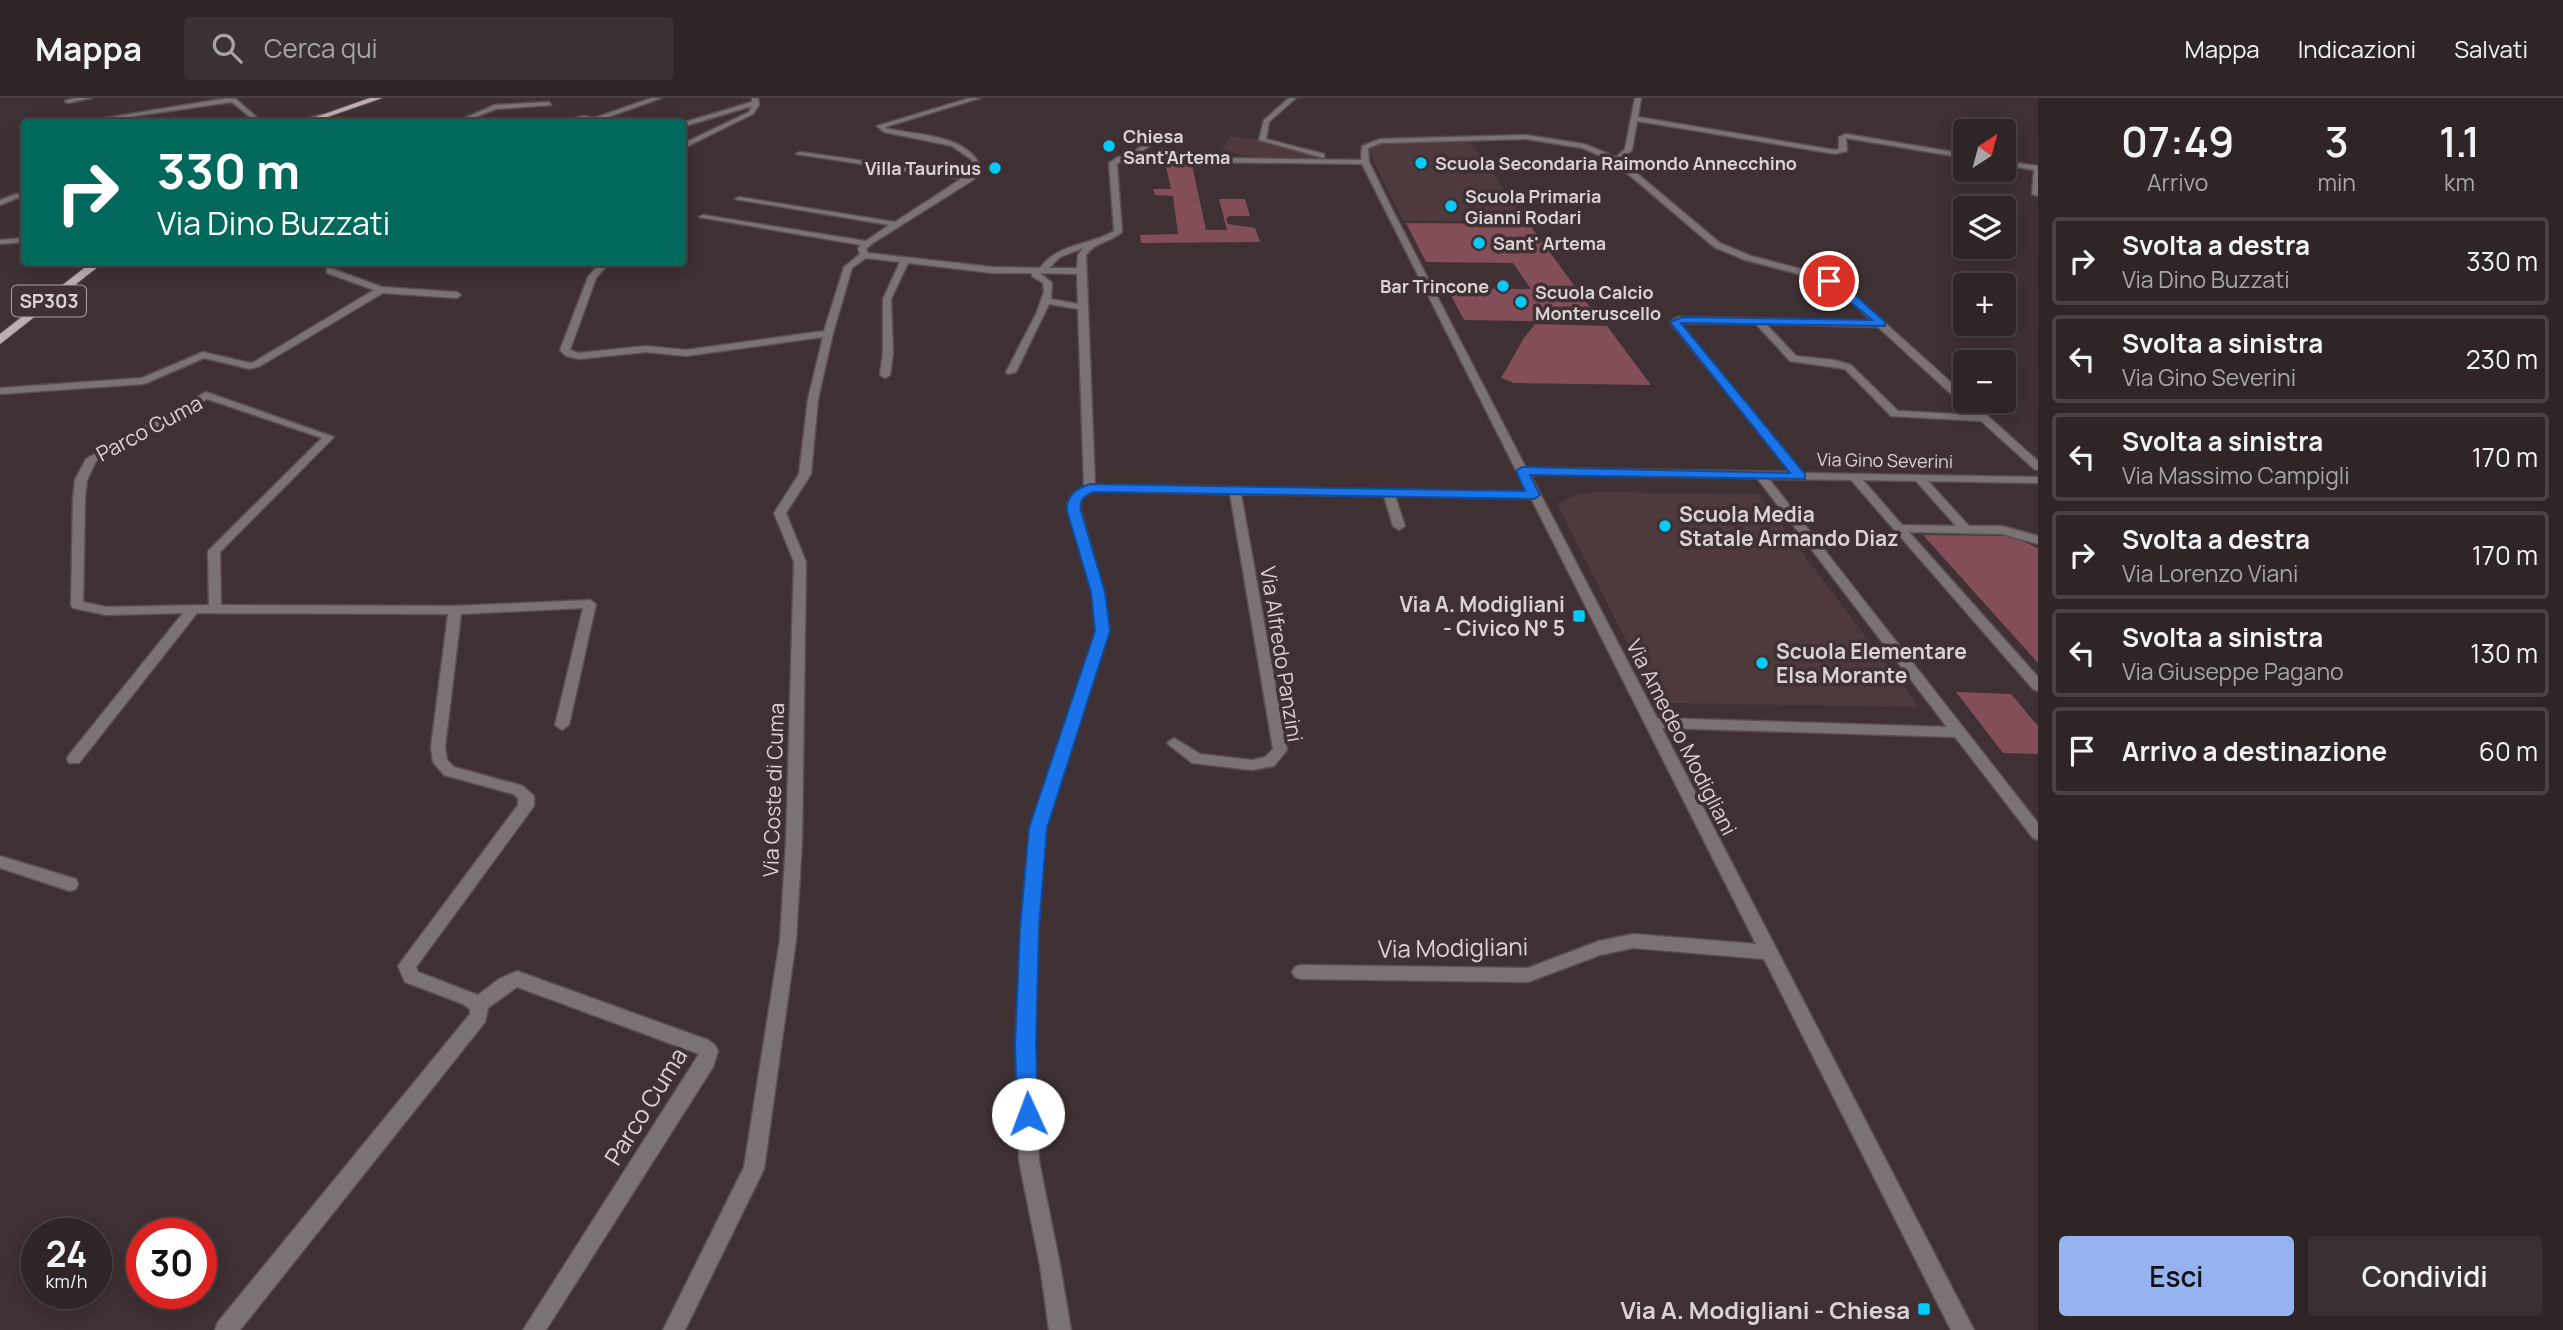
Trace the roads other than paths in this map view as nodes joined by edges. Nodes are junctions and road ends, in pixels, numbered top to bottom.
1 (88, 98) edge
2 (658, 98) edge
3 (977, 98) edge
4 (1293, 98) edge
5 (1638, 98) edge
6 (233, 99) edge
7 (371, 99) edge
8 (755, 100) edge
9 (68, 101) dead end
10 (549, 104) dead end
11 (324, 116) junction
12 (103, 119) edge
13 (255, 119) edge
14 (310, 119) edge
15 (315, 119) edge
16 (465, 119) edge
17 (605, 119) edge
18 (1635, 119) junction
19 (686, 124) edge
20 (1150, 143) dead end
21 (686, 145) edge
22 (800, 154) dead end
23 (1953, 154) edge
24 (1127, 159) junction
25 (1617, 160) junction
26 (1335, 161) junction
27 (1365, 162) junction
28 (2016, 165) edge
29 (2038, 168) edge
30 (970, 178) junction
31 (2036, 194) edge
32 (19, 196) dead end
33 (739, 199) dead end
34 (0, 203) edge
35 (703, 217) dead end
36 (895, 224) junction
37 (21, 240) edge
38 (0, 242) edge
39 (866, 243) junction
40 (1089, 246) junction
41 (1065, 250) junction
42 (864, 255) junction
43 (1082, 255) junction
44 (905, 260) junction
45 (94, 266) edge
46 (602, 266) edge
47 (1039, 270) junction
48 (330, 271) dead end
49 (1081, 273) junction
50 (381, 290) junction
51 (457, 295) dead end
52 (1046, 301) junction
53 (1082, 307) junction
54 (1758, 321) junction
55 (1882, 324) junction
56 (828, 333) junction
57 (0, 340) edge
58 (1011, 372) dead end
59 (885, 375) dead end
60 (0, 391) edge
61 (1983, 418) junction
62 (2038, 467) edge
63 (1522, 471) junction
64 (1761, 477) junction
65 (1800, 477) junction
66 (1854, 477) junction
67 (1919, 478) junction
68 (2038, 480) edge
69 (1090, 488) junction
70 (1235, 492) junction
71 (1389, 495) junction
72 (1534, 495) junction
73 (1399, 526) dead end
74 (1898, 527) junction
75 (1965, 529) junction
76 (2038, 540) edge
77 (193, 610) junction
78 (215, 610) junction
79 (455, 610) junction
80 (2038, 687) edge
81 (1651, 723) junction
82 (562, 725) dead end
83 (1959, 732) junction
84 (1174, 743) dead end
85 (74, 759) dead end
86 (2038, 834) edge
87 (0, 862) edge
88 (70, 884) dead end
89 (1769, 952) junction
90 (1301, 972) dead end
91 (479, 1005) junction
92 (231, 1329) edge
93 (534, 1330) edge
94 (674, 1330) edge
95 (1060, 1330) edge
96 (1964, 1330) edge

1 - 9 street
2 - 17 street
3 - 30 street
4 - 26 street
5 - 18 street
6 - 12 street
6 - 13 street
7 - 11 main road
8 - 19 street
8 - 21 street
10 - 16 street
11 - 14 street
11 - 15 main road
18 - 23 street
18 - 25 street
20 - 24 street
22 - 30 street
24 - 26 street
24 - 40 street
25 - 27 street, Via Amedeo Modigliani
25 - 55 street
26 - 27 street
27 - 63 street, Via Amedeo Modigliani
28 - 29 street
29 - 31 street
30 - 36 street
32 - 34 street
33 - 36 street
35 - 39 street
36 - 39 street
37 - 38 street
39 - 42 street, Via Coste di Cuma
40 - 41 street
40 - 43 street
41 - 43 street
41 - 47 street
42 - 44 street
42 - 56 street, Via Coste di Cuma
43 - 49 street
44 - 47 street
44 - 59 street
45 - 57 main road, SP303
46 - 56 street
47 - 49 street
47 - 52 street
48 - 50 street
49 - 53 street
50 - 51 street
50 - 60 street
52 - 53 street
52 - 58 street
53 - 69 street
54 - 55 street
54 - 61 street
54 - 65 street
55 - 61 street
56 - 94 street, Via Coste di Cuma
61 - 62 street
63 - 64 street, Via Gino Severini
63 - 72 street, Via Amedeo Modigliani
64 - 65 street, Via Gino Severini
64 - 83 street
65 - 66 street, Via Gino Severini
66 - 67 street, Via Gino Severini
66 - 74 street
67 - 68 street, Via Gino Severini
67 - 75 street
69 - 70 street
69 - 95 street
70 - 71 street
70 - 84 street, Via Alfredo Panzini
71 - 72 street
71 - 73 street
72 - 81 street, Via Amedeo Modigliani
74 - 75 street
74 - 80 street
75 - 76 street
77 - 78 street, Parco Cuma
77 - 78 street, Parco Cuma
77 - 85 street
78 - 79 street, Parco Cuma
79 - 82 street, Parco Cuma
79 - 91 street
81 - 83 street
81 - 89 street, Via Amedeo Modigliani
83 - 86 street
87 - 88 street
89 - 90 street, Via Modigliani
89 - 96 street, Via Amedeo Modigliani
91 - 92 street, Parco Cuma
91 - 93 street, Parco Cuma

